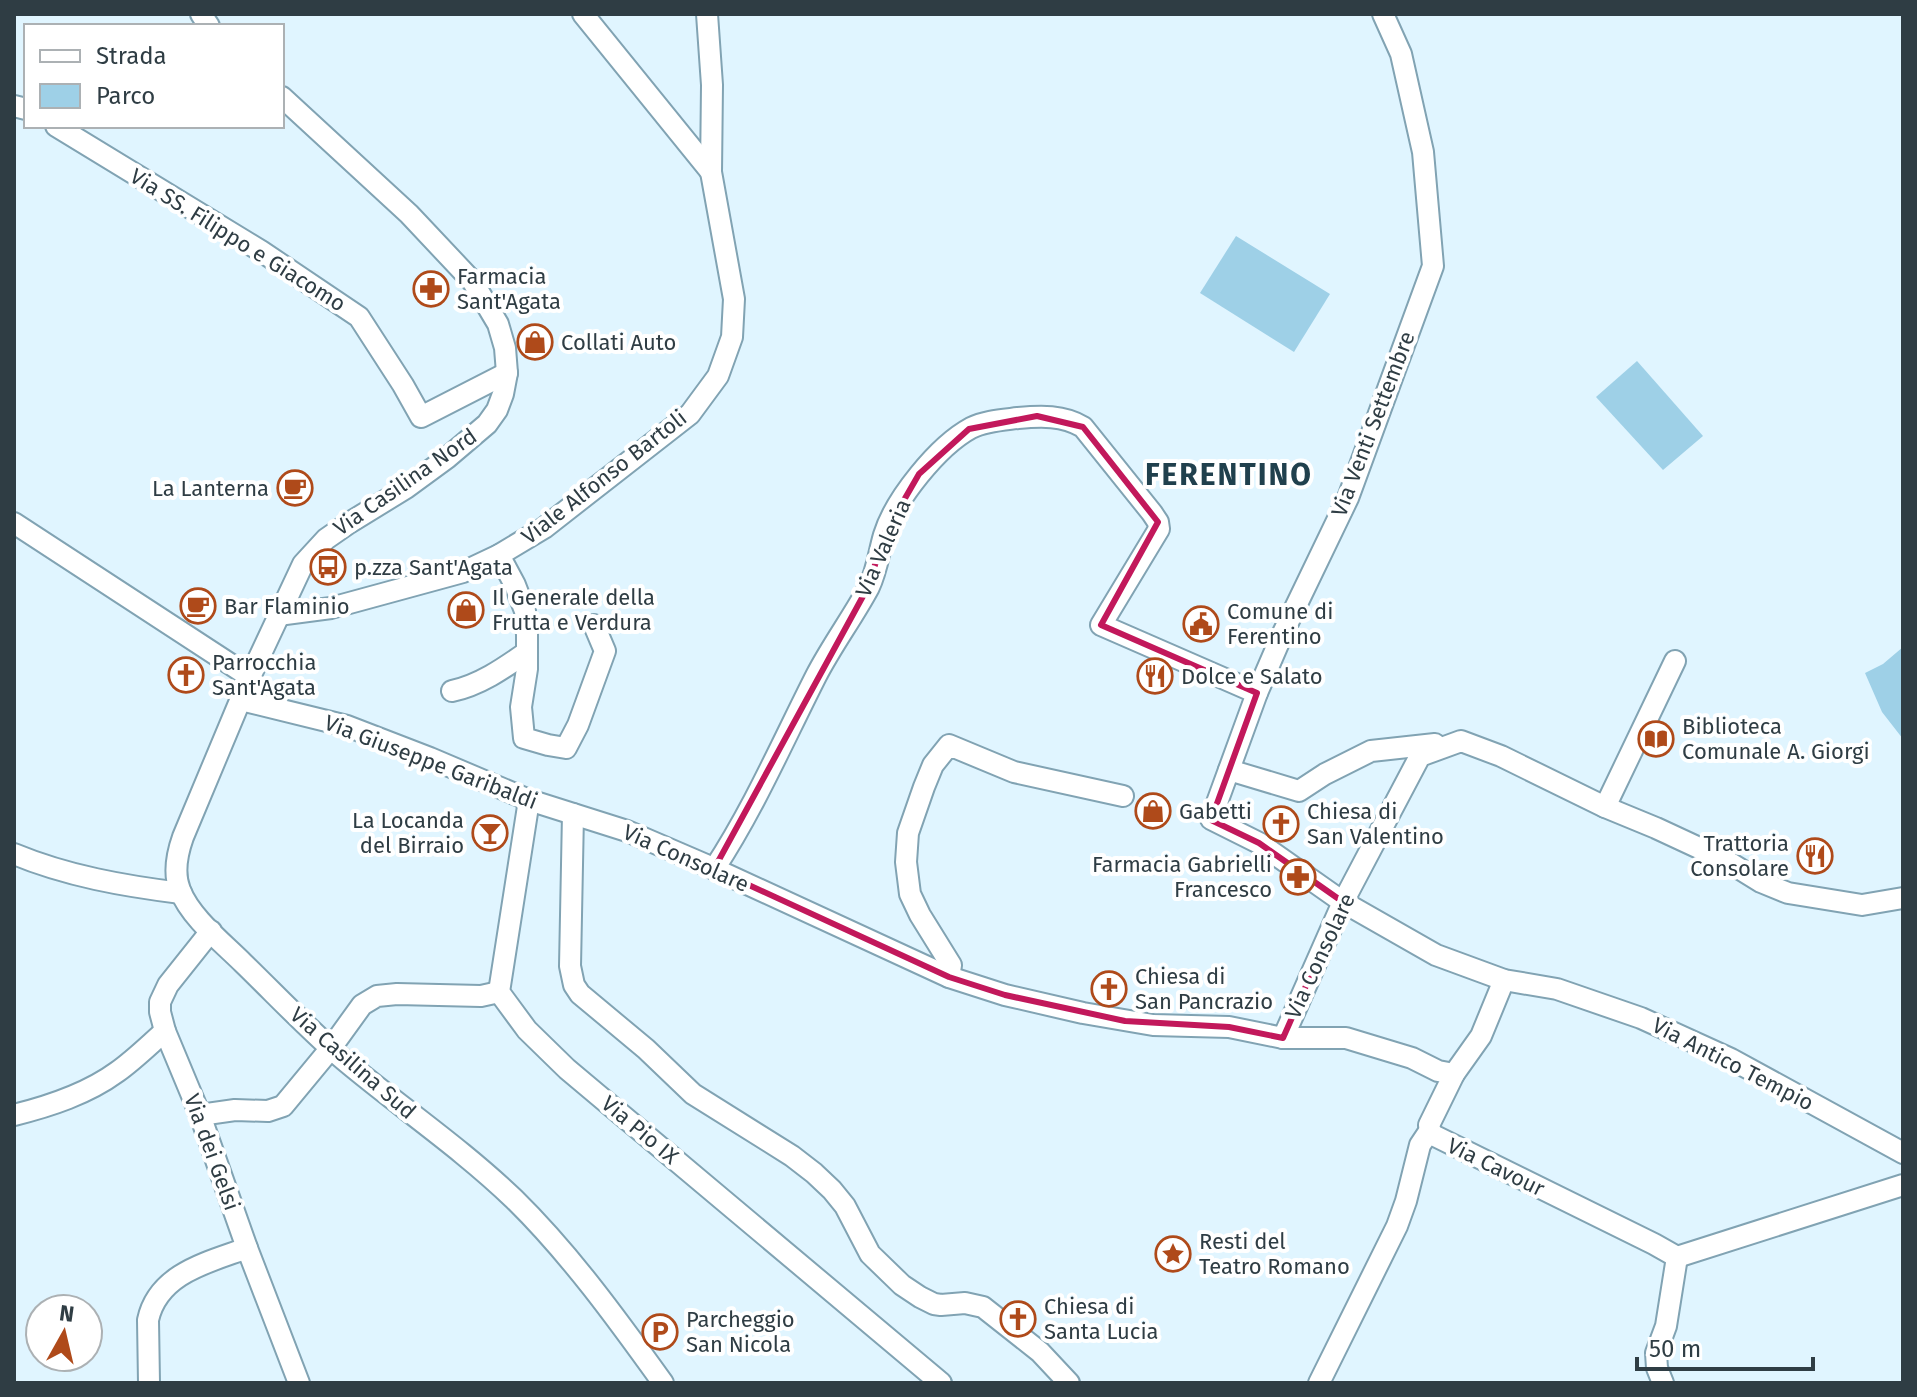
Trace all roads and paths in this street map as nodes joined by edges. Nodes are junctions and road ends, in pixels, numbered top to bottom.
1 (583, 14) edge
2 (707, 14) edge
3 (1383, 14) edge
4 (284, 99) edge
5 (59, 128) edge
6 (711, 172) junction
7 (507, 373) junction
8 (14, 523) edge
9 (499, 555) junction
10 (278, 615) junction
11 (594, 625) dead end
12 (527, 652) junction
13 (1675, 661) dead end
14 (250, 677) junction
15 (452, 691) dead end
16 (1257, 693) junction
17 (241, 700) junction
18 (1461, 741) junction
19 (1229, 770) junction
20 (1123, 796) dead end
21 (529, 800) junction
22 (1605, 807) junction
23 (573, 814) junction
24 (1211, 819) joint
25 (14, 854) edge
26 (714, 869) junction
27 (181, 893) junction
28 (1903, 898) edge
29 (1343, 902) junction
30 (211, 931) junction
31 (949, 977) junction
32 (1504, 980) junction
33 (499, 992) junction
34 (165, 1031) junction
35 (1283, 1038) junction
36 (331, 1048) junction
37 (1454, 1074) junction
38 (14, 1115) edge
39 (200, 1115) junction
40 (1430, 1130) junction
41 (1903, 1153) edge
42 (1903, 1185) edge
43 (247, 1248) junction
44 (1677, 1257) junction
45 (1660, 1376) edge
46 (149, 1383) edge
47 (299, 1383) edge
48 (663, 1383) edge
49 (941, 1383) edge
50 (1069, 1383) edge
51 (1319, 1383) edge

1 - 6 street, Viale Alfonso Bartoli
2 - 6 street, Viale Alfonso Bartoli
3 - 16 street, Via Venti Settembre
4 - 7 street, Via Casilina Nord
5 - 7 street, Via SS. Filippo e Giacomo
6 - 9 street, Viale Alfonso Bartoli
7 - 10 street, Via Casilina Nord
8 - 14 street
9 - 10 street, Viale Alfonso Bartoli
9 - 12 street
10 - 14 street, Via Casilina Nord
11 - 12 street
12 - 15 street
13 - 22 street
14 - 17 street, Via Casilina Nord
16 - 19 street, Via Venti Settembre
16 - 26 street, Via Valeria
17 - 21 street, Via Giuseppe Garibaldi
17 - 27 street
18 - 19 street
18 - 22 street
18 - 29 street, Via Consolare
19 - 24 street, Via Venti Settembre
20 - 31 street
21 - 23 street, Via Giuseppe Garibaldi
21 - 33 street
22 - 28 street
23 - 26 street, Via Consolare
23 - 50 street
24 - 29 street, Via Antico Tempio
25 - 27 street
26 - 31 street, Via Consolare
27 - 30 street, Via Casilina Sud
29 - 32 street, Via Antico Tempio
29 - 35 street, Via Consolare
30 - 34 street, Via dei Gelsi
30 - 36 street, Via Casilina Sud
31 - 35 street, Via Consolare
32 - 37 street, Via Cavour
32 - 41 street, Via Antico Tempio
33 - 36 street
33 - 49 street, Via Pio IX
34 - 38 street
34 - 39 street, Via dei Gelsi
35 - 37 street
36 - 39 street
36 - 48 street, Via Casilina Sud
37 - 40 street, Via Cavour
39 - 43 street, Via dei Gelsi
40 - 44 street, Via Cavour
40 - 51 street
42 - 44 street
43 - 46 street
43 - 47 street, Via dei Gelsi
44 - 45 street

